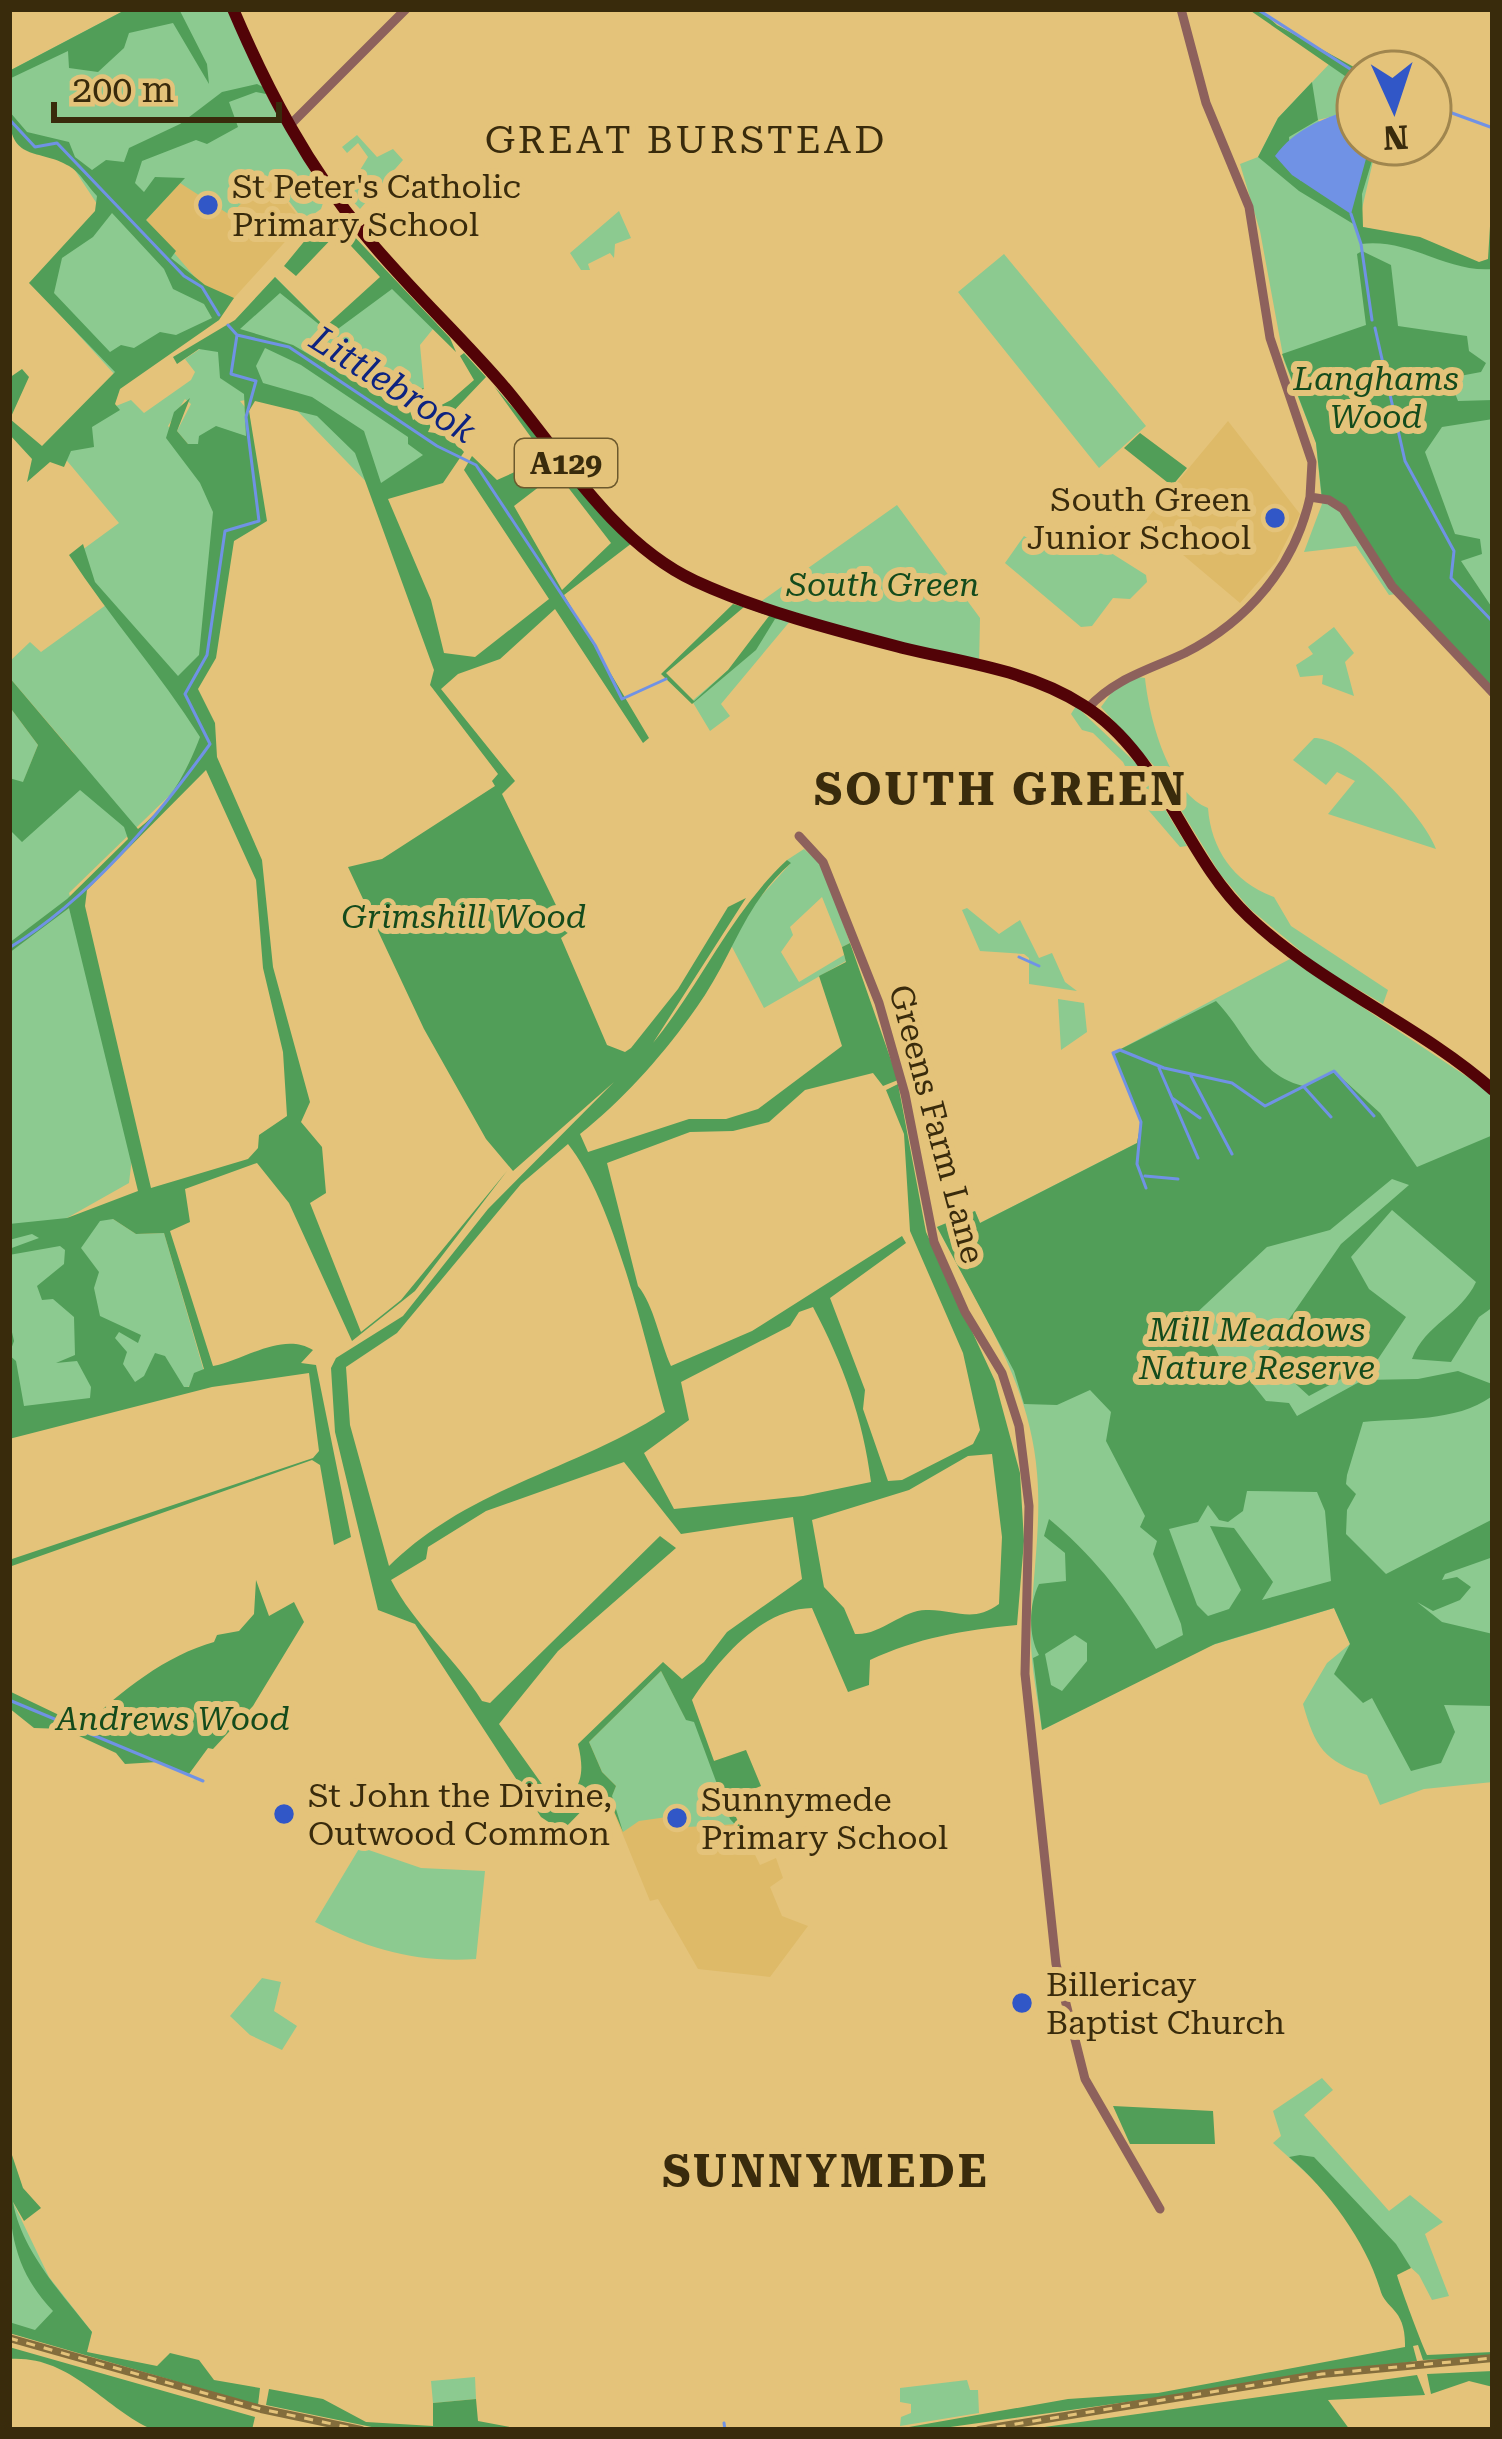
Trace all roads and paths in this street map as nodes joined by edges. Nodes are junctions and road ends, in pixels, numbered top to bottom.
1 (233, 9) edge
2 (406, 9) edge
3 (1181, 9) edge
4 (289, 126) junction
5 (1310, 497) junction
6 (1493, 693) edge
7 (1088, 708) junction
8 (799, 836) dead end
9 (1493, 1090) edge
10 (1160, 2209) dead end

1 - 4 main road, A129
2 - 4 street
3 - 5 street
4 - 7 main road, A129
5 - 6 street
5 - 7 street
7 - 9 main road, A129
8 - 10 street, Greens Farm Lane

